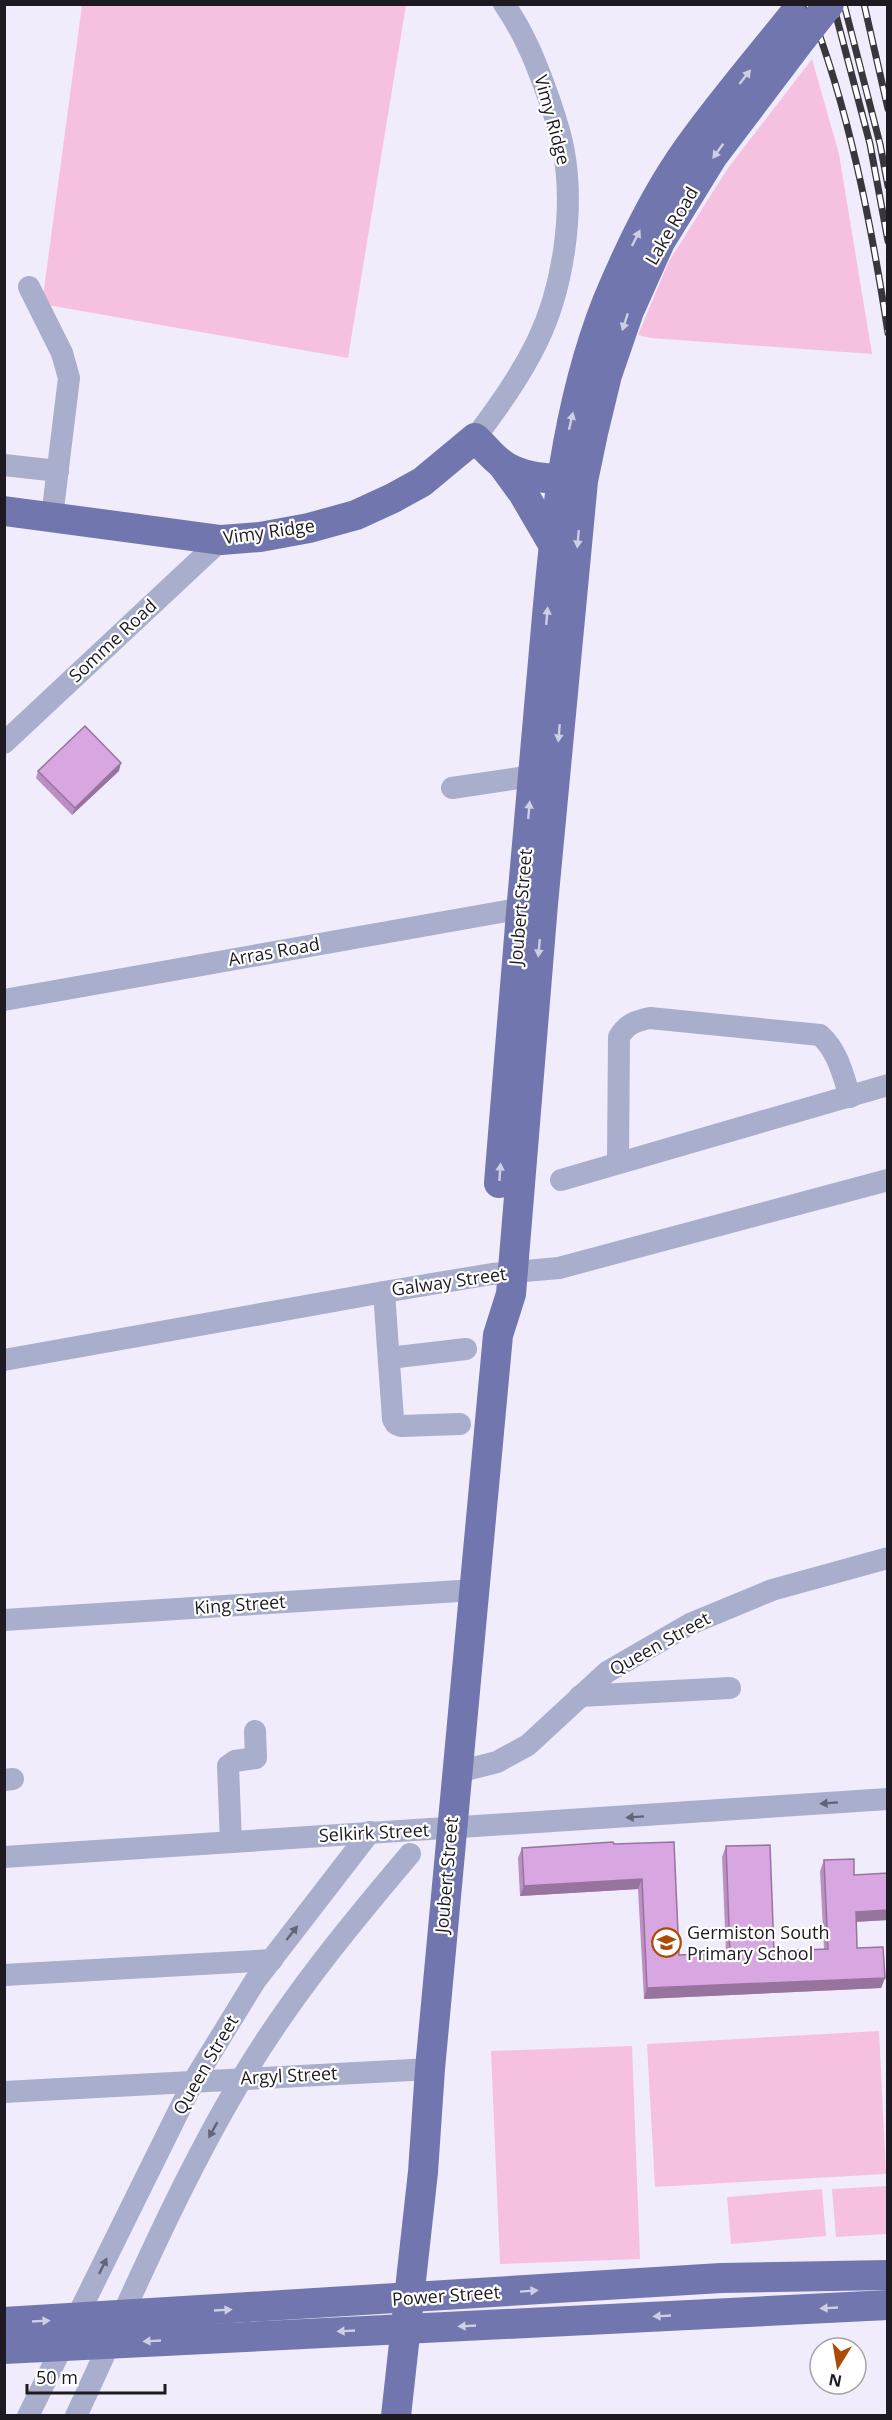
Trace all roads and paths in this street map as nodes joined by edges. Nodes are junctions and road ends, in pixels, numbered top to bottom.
1 (504, 4) edge
2 (829, 4) edge
3 (797, 21) edge
4 (29, 288) dead end
5 (475, 438) junction
6 (501, 463) junction
7 (4, 465) edge
8 (58, 471) junction
9 (572, 480) junction
10 (4, 511) edge
11 (52, 517) junction
12 (221, 540) junction
13 (554, 546) junction
14 (4, 743) edge
15 (533, 776) junction
16 (452, 788) dead end
17 (532, 906) junction
18 (4, 1000) edge
19 (888, 1085) edge
20 (850, 1097) junction
21 (618, 1162) junction
22 (561, 1180) dead end
23 (888, 1180) edge
24 (503, 1274) junction
25 (384, 1292) junction
26 (466, 1349) dead end
27 (389, 1358) junction
28 (4, 1360) edge
29 (460, 1424) dead end
30 (888, 1558) edge
31 (475, 1590) junction
32 (4, 1620) edge
33 (730, 1688) dead end
34 (580, 1696) junction
35 (255, 1731) dead end
36 (458, 1772) junction
37 (888, 1799) edge
38 (451, 1828) junction
39 (370, 1832) junction
40 (231, 1842) junction
41 (410, 1854) dead end
42 (4, 1857) edge
43 (272, 1960) junction
44 (4, 1975) edge
45 (430, 2069) junction
46 (242, 2079) junction
47 (193, 2082) junction
48 (4, 2092) edge
49 (888, 2275) edge
50 (408, 2299) junction
51 (888, 2305) edge
52 (123, 2316) junction
53 (77, 2319) junction
54 (4, 2322) edge
55 (405, 2329) junction
56 (110, 2343) junction
57 (62, 2344) junction
58 (4, 2349) edge
59 (28, 2415) edge
60 (76, 2415) edge
61 (396, 2415) edge

1 - 5 street, Vimy Ridge
2 - 3 main road, Lake Road, bridge
3 - 9 main road, Lake Road
4 - 8 street
5 - 6 main road
5 - 12 main road, Vimy Ridge
6 - 9 main road
6 - 13 main road
7 - 8 street
8 - 11 street
9 - 13 main road, Joubert Street
9 -> 17 main road, Joubert Street
10 - 11 main road, Vimy Ridge
11 - 12 main road, Vimy Ridge
12 - 14 street, Somme Road
15 -> 13 main road, Joubert Street
15 - 16 street
17 -> 15 main road, Joubert Street
17 - 18 street, Arras Road
17 - 24 main road, Joubert Street
19 - 20 street
20 - 21 street
20 - 21 street
21 - 22 street
23 - 24 street, Galway Street
24 - 25 street, Galway Street
24 - 31 main road, Joubert Street
25 - 27 street
25 - 28 street, Galway Street
26 - 27 street
27 - 29 street
30 - 34 street, Queen Street
31 - 32 street, King Street
31 - 36 main road, Joubert Street
33 - 34 street
34 - 36 street, Queen Street
35 - 40 street
36 - 38 main road, Joubert Street
37 -> 38 street, Selkirk Street
38 - 39 street, Selkirk Street
38 - 45 main road, Joubert Street
39 - 40 street, Selkirk Street
43 -> 39 street, Queen Street
40 - 42 street, Selkirk Street
41 - 46 street, Queen Street
43 - 44 street
43 - 47 street, Queen Street
45 - 46 street, Argyl Street
45 - 50 main road, Joubert Street
46 - 47 street, Argyl Street
46 -> 52 street, Queen Street
47 - 48 street, Argyl Street
53 -> 47 street, Queen Street
50 -> 49 main road, Power Street
52 -> 50 main road, Power Street
50 - 55 main road, Joubert Street
51 -> 55 main road, Power Street
52 - 53 main road, Power Street
52 - 56 street, Queen Street
54 -> 53 main road, Power Street
53 - 57 street, Queen Street
55 -> 56 main road, Power Street
55 - 61 main road, Joubert Street
56 - 57 main road, Power Street
56 - 60 street
57 - 58 main road, Power Street
57 - 59 street

